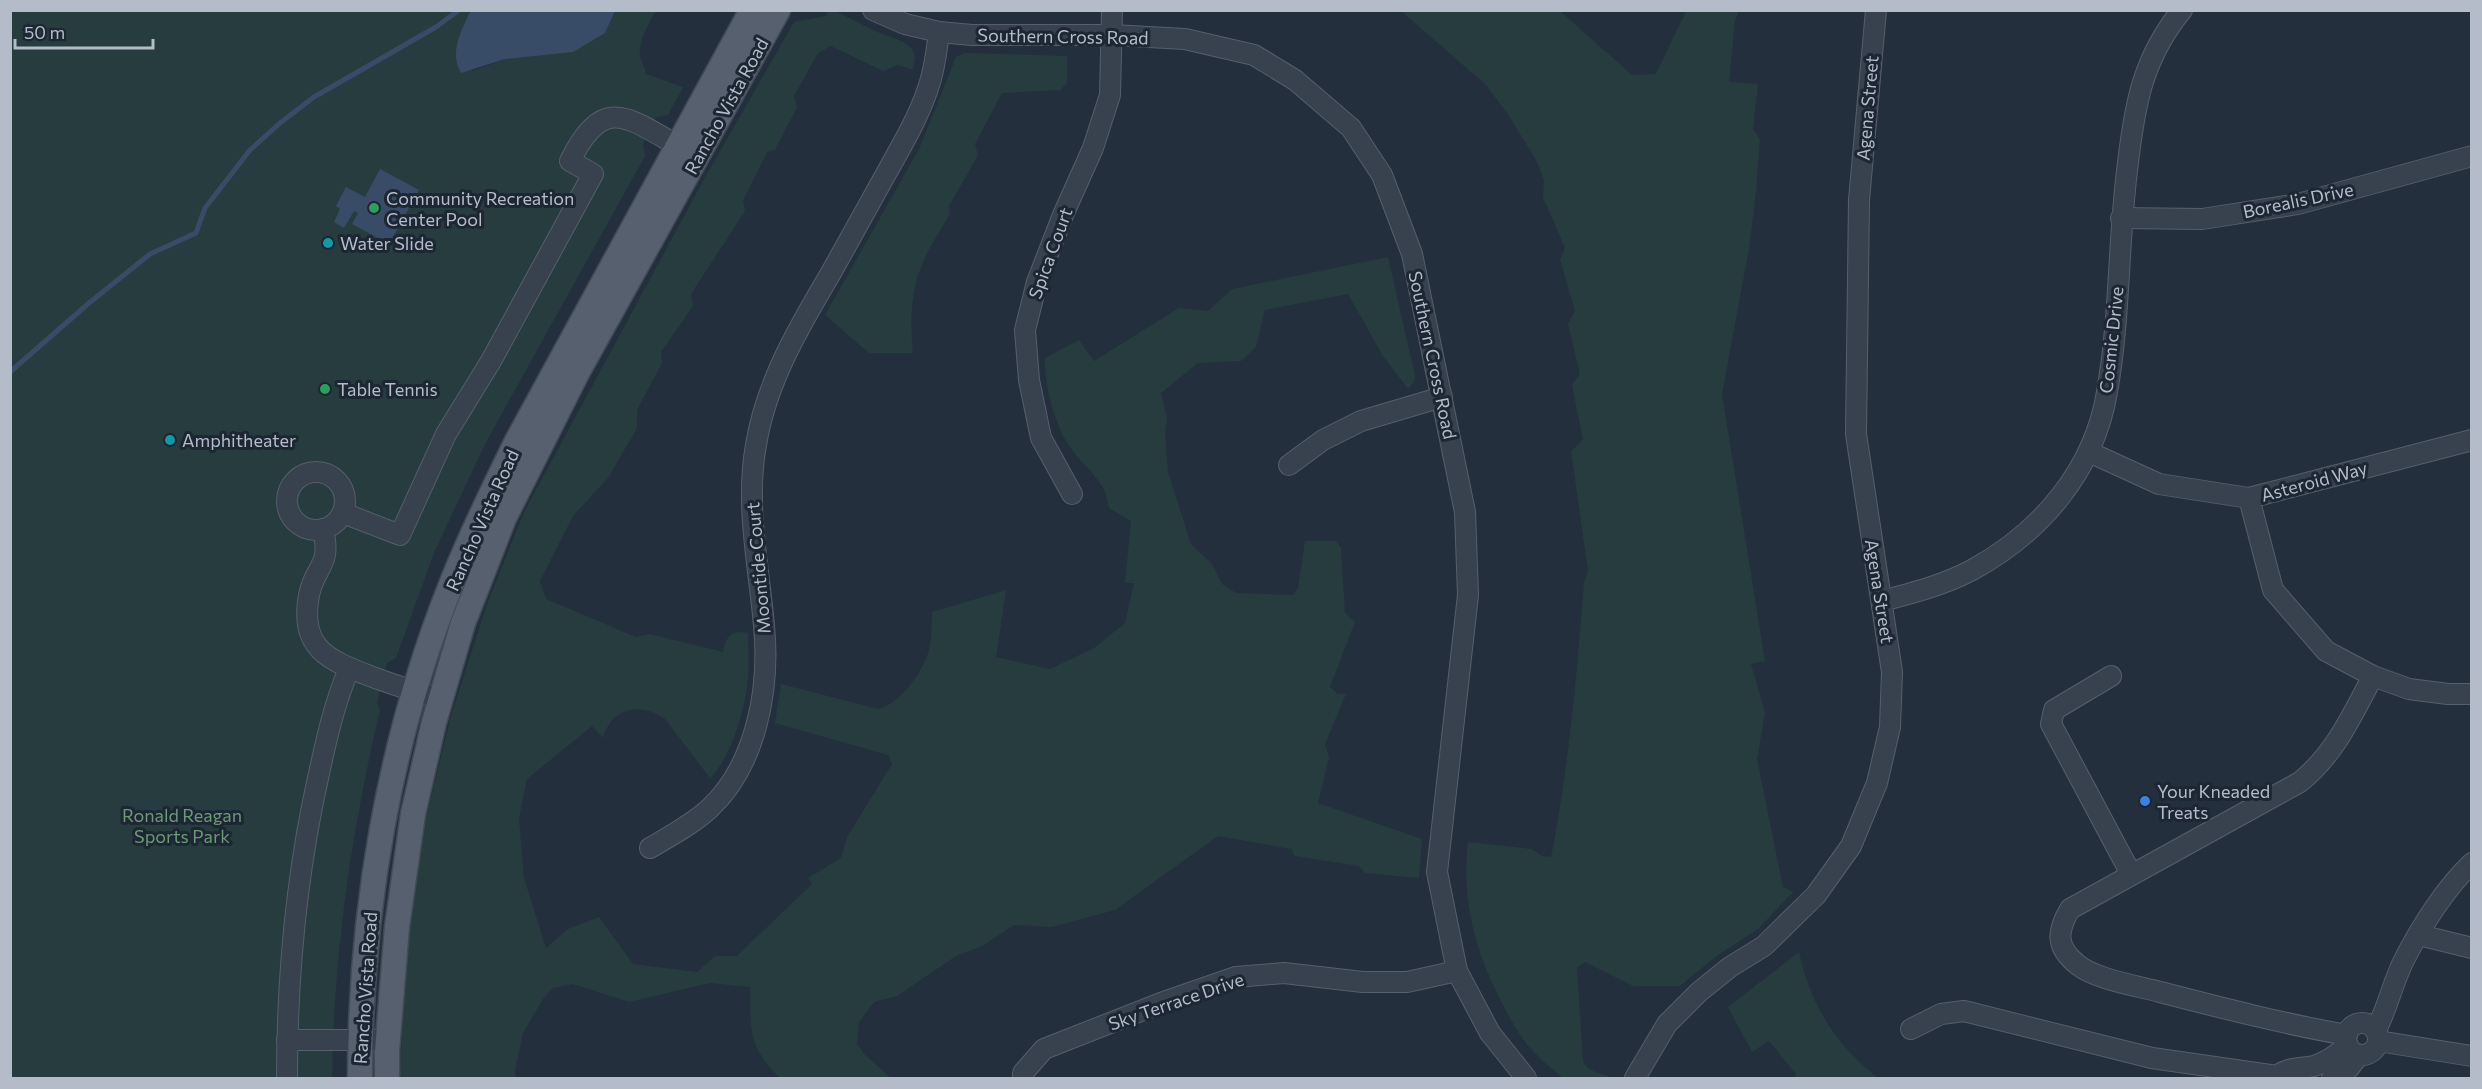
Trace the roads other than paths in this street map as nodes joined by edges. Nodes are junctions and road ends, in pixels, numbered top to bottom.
1 (752, 10) edge
2 (778, 10) edge
3 (873, 10) edge
4 (1112, 10) edge
5 (1876, 10) edge
6 (2182, 10) edge
7 (939, 32) junction
8 (1112, 35) junction
9 (678, 146) junction
10 (2472, 156) edge
11 (2121, 218) junction
12 (1442, 397) junction
13 (2472, 440) edge
14 (2089, 452) junction
15 (1289, 465) dead end
16 (1072, 494) dead end
17 (2249, 498) junction
18 (343, 513) junction
19 (324, 530) junction
20 (1882, 601) junction
21 (349, 669) junction
22 (2111, 676) dead end
23 (2373, 676) junction
24 (414, 691) junction
25 (2472, 694) edge
26 (441, 699) junction
27 (650, 848) dead end
28 (2472, 864) edge
29 (2131, 874) junction
30 (2419, 935) junction
31 (2472, 948) edge
32 (1457, 971) junction
33 (1911, 1029) dead end
34 (2377, 1035) junction
35 (287, 1040) junction
36 (360, 1040) junction
37 (388, 1040) junction
38 (2351, 1045) junction
39 (2472, 1056) edge
40 (2278, 1077) edge
41 (287, 1078) edge
42 (360, 1078) edge
43 (387, 1078) edge
44 (1023, 1078) edge
45 (1526, 1078) edge
46 (1635, 1078) edge
47 (2332, 1078) edge

1 - 9 main road, Rancho Vista Road
2 - 26 main road, Rancho Vista Road
3 - 7 street, Southern Cross Road
4 - 8 street, Spica Court
5 - 20 street, Agena Street
6 - 11 street, Cosmic Drive
7 - 8 street, Southern Cross Road
7 - 27 street, Moontide Court
8 - 12 street, Southern Cross Road
8 - 16 street, Spica Court
9 - 18 street
9 - 24 main road, Rancho Vista Road
10 - 11 street, Borealis Drive
11 - 14 street, Cosmic Drive
12 - 15 street
12 - 32 street, Southern Cross Road
13 - 17 street, Asteroid Way
14 - 17 street, Asteroid Way
14 - 20 street, Cosmic Drive
17 - 23 street
18 - 19 street
18 - 19 street
19 - 21 street
20 - 46 street, Agena Street
21 - 24 street
21 - 35 street
22 - 29 street
23 - 25 street
23 - 29 street
24 - 26 street
24 - 36 main road, Rancho Vista Road
26 - 37 main road, Rancho Vista Road
28 - 30 street
29 - 38 street
30 - 31 street
30 - 34 street
32 - 44 street, Sky Terrace Drive
32 - 45 street, Southern Cross Road
33 - 40 street
34 - 38 street
34 - 38 street
34 - 39 street
35 - 36 street
35 - 41 street
36 - 37 street
36 - 42 main road, Rancho Vista Road
37 - 43 main road, Rancho Vista Road
38 - 40 street
38 - 47 street

